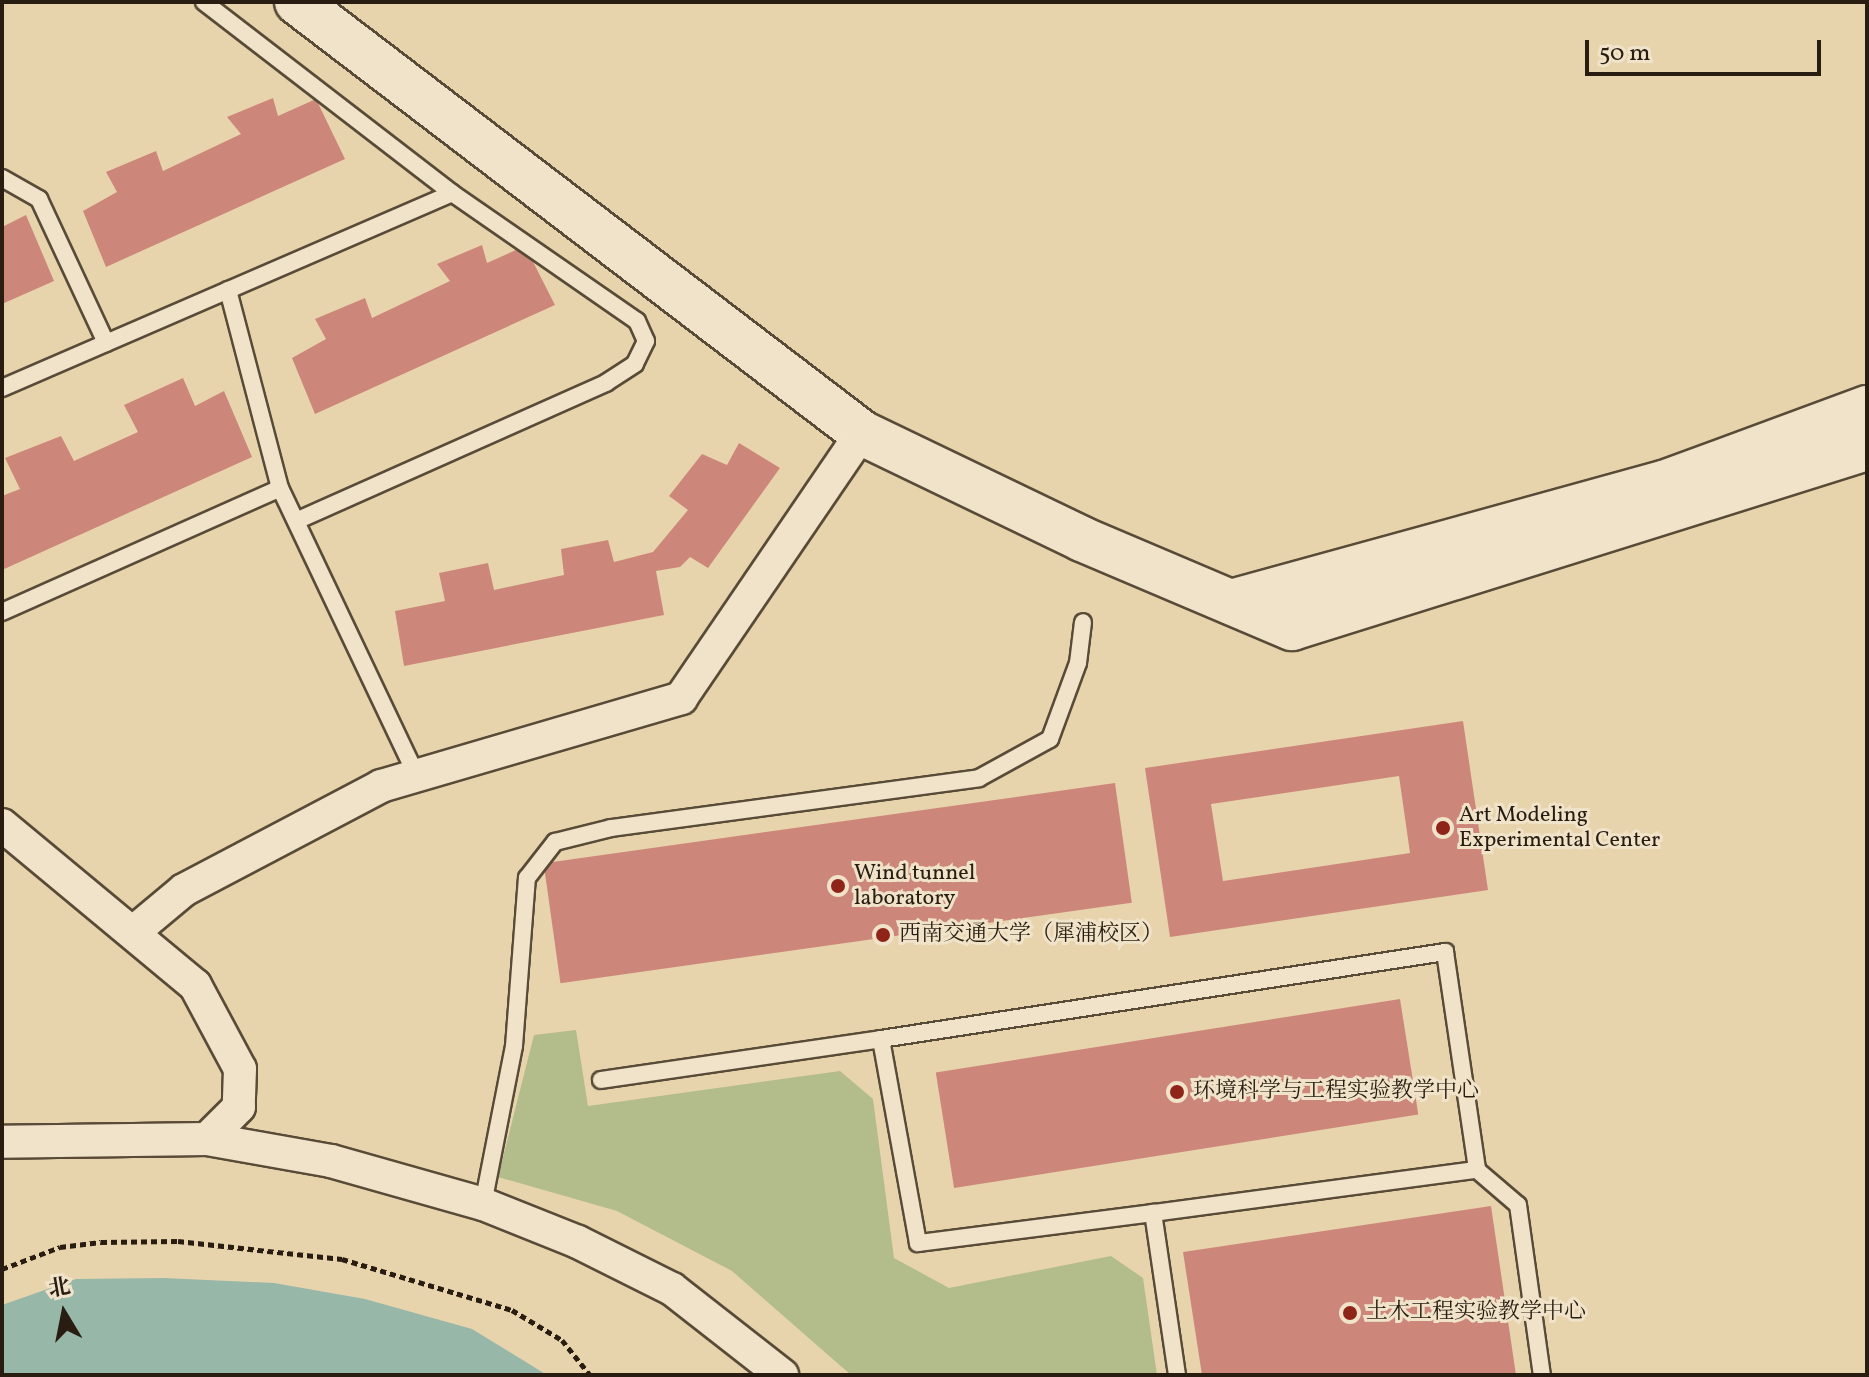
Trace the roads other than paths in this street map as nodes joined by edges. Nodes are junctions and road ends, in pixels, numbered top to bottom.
1 (204, 2) edge
2 (297, 2) edge
3 (2, 178) edge
4 (452, 193) junction
5 (228, 290) junction
6 (106, 343) junction
7 (2, 388) edge
8 (1867, 408) edge
9 (862, 433) junction
10 (1867, 448) edge
11 (280, 488) junction
12 (296, 521) junction
13 (1231, 602) junction
14 (2, 612) edge
15 (1083, 622) dead end
16 (416, 775) junction
17 (2, 825) edge
18 (136, 930) junction
19 (881, 1039) junction
20 (601, 1080) dead end
21 (207, 1139) junction
22 (2, 1142) edge
23 (1477, 1170) junction
24 (483, 1204) junction
25 (1153, 1213) junction
26 (782, 1375) edge
27 (1177, 1375) edge
28 (1542, 1375) edge

1 - 4 lane
2 - 9 street
3 - 6 lane
4 - 5 lane
4 - 12 lane
5 - 6 lane
5 - 11 lane
6 - 7 lane
8 - 13 street
9 - 13 street
9 - 16 street
10 - 13 street
11 - 12 lane
11 - 14 lane
12 - 16 lane
15 - 24 lane
16 - 18 street
17 - 18 street
18 - 21 street
19 - 20 lane
19 - 23 lane
19 - 25 lane
21 - 22 street
21 - 24 street
23 - 25 lane
23 - 28 lane
24 - 26 street
25 - 27 lane

